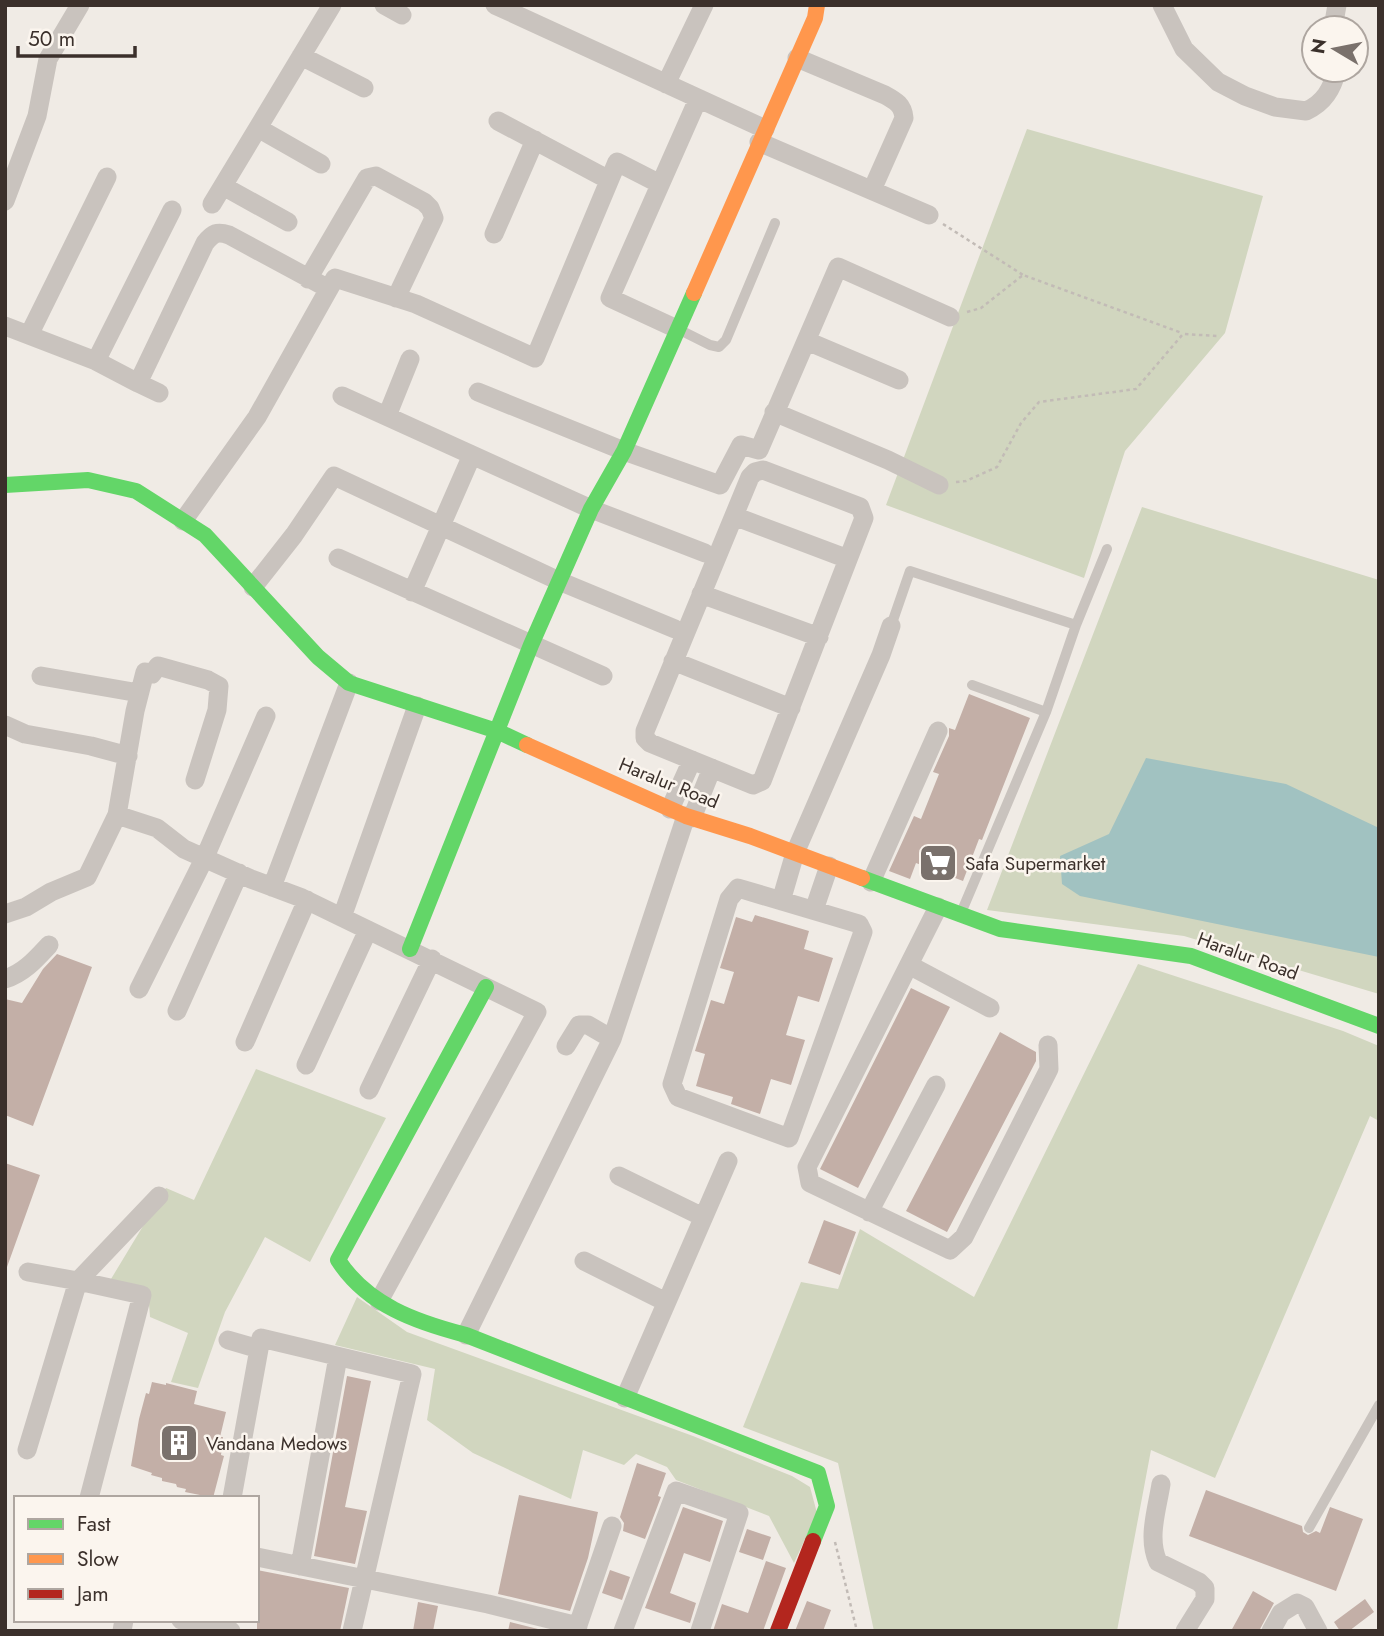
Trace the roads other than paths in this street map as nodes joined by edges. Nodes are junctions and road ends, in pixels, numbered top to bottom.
1 (80, 5) edge
2 (332, 5) edge
3 (384, 5) edge
4 (495, 5) edge
5 (704, 5) edge
6 (817, 5) edge
7 (1162, 5) edge
8 (402, 15) dead end
9 (301, 56) junction
10 (797, 58) junction
11 (666, 84) junction
12 (1333, 84) edge
13 (364, 88) dead end
14 (698, 99) junction
15 (498, 121) dead end
16 (258, 128) junction
17 (762, 136) junction
18 (535, 140) junction
19 (321, 164) dead end
20 (107, 177) dead end
21 (609, 180) junction
22 (660, 184) junction
23 (223, 186) junction
24 (872, 191) junction
25 (5, 201) edge
26 (212, 204) dead end
27 (172, 210) dead end
28 (929, 215) road end
29 (288, 222) dead end
30 (775, 223) dead end
31 (494, 234) dead end
32 (308, 279) junction
33 (329, 289) junction
34 (396, 298) junction
35 (950, 317) road end
36 (5, 326) edge
37 (677, 329) junction
38 (29, 335) junction
39 (807, 341) junction
40 (410, 359) dead end
41 (96, 361) junction
42 (899, 380) dead end
43 (138, 383) junction
44 (478, 391) dead end
45 (159, 393) dead end
46 (342, 396) dead end
47 (774, 412) junction
48 (387, 415) junction
49 (624, 451) junction
50 (472, 455) junction
51 (5, 485) edge
52 (939, 485) road end
53 (591, 509) junction
54 (734, 516) junction
55 (183, 521) junction
56 (442, 526) junction
57 (1107, 549) dead end
58 (705, 554) dead end
59 (338, 558) dead end
60 (848, 559) junction
61 (559, 581) junction
62 (253, 587) junction
63 (412, 592) junction
64 (701, 594) junction
65 (1076, 625) junction
66 (891, 626) joint
67 (675, 629) dead end
68 (819, 636) junction
69 (531, 645) junction
70 (673, 661) junction
71 (41, 676) dead end
72 (603, 677) dead end
73 (349, 684) junction
74 (972, 685) dead end
75 (139, 693) junction
76 (417, 706) junction
77 (791, 708) junction
78 (1046, 712) junction
79 (266, 716) dead end
80 (5, 725) edge
81 (497, 731) junction
82 (937, 731) dead end
83 (128, 756) junction
84 (692, 760) junction
85 (712, 768) junction
86 (195, 780) dead end
87 (683, 814) junction
88 (117, 815) junction
89 (795, 853) junction
90 (205, 857) junction
91 (830, 866) junction
92 (239, 873) junction
93 (871, 882) junction
94 (272, 887) junction
95 (307, 900) junction
96 (781, 901) junction
97 (938, 907) junction
98 (814, 910) junction
99 (5, 914) edge
100 (960, 915) junction
101 (342, 917) junction
102 (368, 930) junction
103 (50, 945) dead end
104 (410, 949) junction
105 (432, 959) junction
106 (909, 965) junction
107 (5, 979) edge
108 (486, 986) junction
109 (139, 989) dead end
110 (990, 1008) dead end
111 (177, 1011) dead end
112 (1379, 1026) edge
113 (612, 1039) junction
114 (245, 1042) dead end
115 (1048, 1045) dead end
116 (566, 1046) dead end
117 (306, 1065) dead end
118 (936, 1085) dead end
119 (369, 1090) dead end
120 (728, 1161) dead end
121 (620, 1176) dead end
122 (159, 1196) dead end
123 (869, 1212) junction
124 (703, 1217) junction
125 (584, 1261) dead end
126 (28, 1272) dead end
127 (78, 1281) junction
128 (379, 1301) junction
129 (666, 1302) junction
130 (466, 1335) junction
131 (228, 1340) dead end
132 (259, 1349) junction
133 (338, 1357) junction
134 (625, 1398) junction
135 (1379, 1405) edge
136 (27, 1450) dead end
137 (1161, 1484) dead end
138 (90, 1496) edge
139 (232, 1496) edge
140 (612, 1526) dead end
141 (1309, 1528) dead end
142 (259, 1557) edge
143 (300, 1566) junction
144 (364, 1580) junction
145 (190, 1622) edge
146 (577, 1628) edge
147 (231, 1631) edge
148 (352, 1631) edge
149 (623, 1631) edge
150 (700, 1631) edge
151 (778, 1631) edge
152 (1185, 1631) edge
153 (1271, 1631) edge
154 (1318, 1631) edge

1 - 25 street
2 - 9 street
3 - 8 street
4 - 11 street
5 - 11 street
6 - 10 street
7 - 12 street
9 - 13 street
9 - 16 street
10 - 17 street
10 - 24 street
11 - 14 street
14 - 17 street
14 - 22 street
15 - 18 street
16 - 19 street
16 - 23 street
17 - 24 street
17 - 37 street
18 - 21 street
18 - 31 street
20 - 38 street
21 - 22 street
21 - 34 street
22 - 37 street
23 - 26 street
23 - 29 street
24 - 28 street
27 - 41 street
30 - 37 lane
32 - 33 street
32 - 34 street
32 - 43 street
33 - 34 street
33 - 55 street
35 - 39 street
36 - 38 street
37 - 49 street
38 - 41 street
39 - 42 street
39 - 47 street
40 - 48 street
41 - 43 street
43 - 45 street
44 - 49 street
46 - 48 street
47 - 49 street
47 - 52 street
48 - 50 street
49 - 53 street
50 - 53 street
50 - 56 street
51 - 55 street, Haralur Road
53 - 58 street
53 - 61 street
54 - 60 street
54 - 60 street
54 - 64 street
55 - 62 street, Haralur Road
56 - 61 street
56 - 62 street
56 - 63 street
57 - 65 lane
59 - 63 street
60 - 68 street
61 - 67 street
61 - 69 street
62 - 73 street, Haralur Road
63 - 69 street
64 - 68 street
64 - 70 street
65 - 66 lane
65 - 78 lane
66 - 89 street
68 - 77 street
69 - 72 street
69 - 81 street
70 - 77 street
70 - 84 street
71 - 75 street
73 - 76 street, Haralur Road
73 - 94 street
74 - 78 lane
75 - 83 street
75 - 86 street
76 - 81 street, Haralur Road
76 - 101 street
77 - 85 street
78 - 100 lane
79 - 90 street
80 - 83 street
81 - 87 street, Haralur Road
81 - 104 street
82 - 93 street
83 - 88 street
84 - 85 street
84 - 87 street
85 - 87 street
87 - 89 street, Haralur Road
87 - 113 street
88 - 90 street
88 - 99 street
89 - 91 street, Haralur Road
89 - 96 street
90 - 92 street
90 - 109 street
91 - 93 street, Haralur Road
91 - 98 street
92 - 94 street
92 - 111 street
93 - 97 street, Haralur Road
94 - 95 street
95 - 101 street
95 - 114 street
96 - 98 street
96 - 98 street
97 - 100 street, Haralur Road
97 - 106 street
100 - 112 street, Haralur Road
101 - 102 street
102 - 104 street
102 - 117 street
103 - 107 street
104 - 105 street
105 - 108 street
105 - 119 street
106 - 110 street
106 - 123 street
108 - 128 street
108 - 128 street
113 - 116 street
113 - 130 street
115 - 123 street
118 - 123 street
120 - 124 street
121 - 124 street
122 - 127 street
124 - 129 street
125 - 129 street
126 - 127 street
127 - 136 street
127 - 138 street
128 - 130 street
129 - 134 street
130 - 134 street
131 - 132 street
132 - 133 street
132 - 139 street
133 - 143 street
133 - 144 street
134 - 151 street
135 - 141 lane
137 - 152 street
140 - 146 street
142 - 143 street
143 - 144 street
144 - 146 street
144 - 148 street
145 - 147 street
149 - 150 street
153 - 154 street

